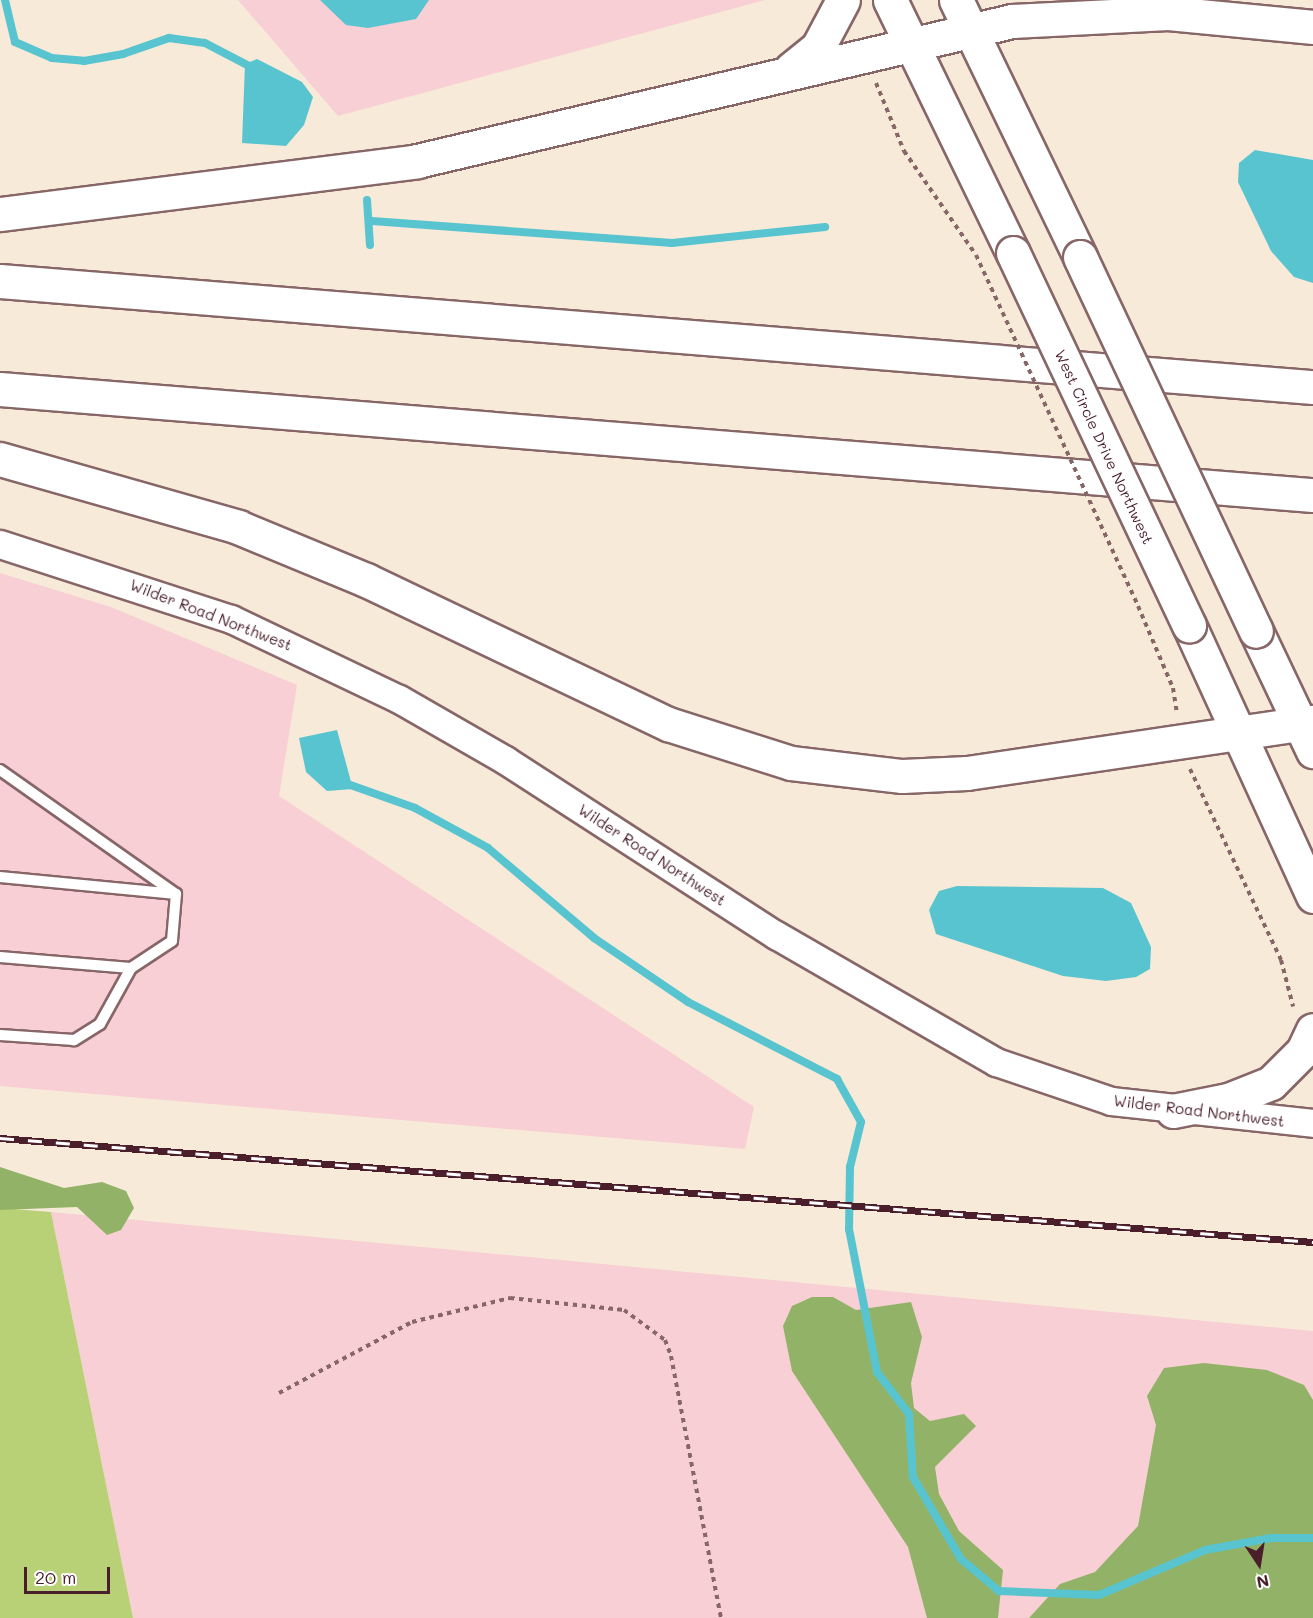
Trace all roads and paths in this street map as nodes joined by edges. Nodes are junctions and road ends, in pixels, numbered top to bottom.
1 (843, 0) edge
2 (890, 0) edge
3 (963, 14) edge
4 (1313, 27) edge
5 (908, 41) junction
6 (867, 51) junction
7 (783, 74) junction
8 (0, 214) edge
9 (0, 281) edge
10 (1313, 387) edge
11 (0, 389) edge
12 (0, 459) edge
13 (1313, 495) edge
14 (0, 544) edge
15 (1236, 730) junction
16 (1308, 732) edge
17 (1182, 739) junction
18 (0, 770) edge
19 (0, 877) edge
20 (176, 894) junction
21 (1313, 896) edge
22 (0, 957) edge
23 (131, 968) junction
24 (1303, 1019) edge
25 (0, 1035) edge
26 (1173, 1111) junction
27 (1313, 1123) edge
28 (279, 1393) dead end
29 (721, 1618) edge

1 - 7 main road
2 - 5 main road, West Circle Drive Northwest
3 - 4 main road
3 - 5 main road
3 - 16 main road, bridge
5 - 6 main road
5 - 15 main road, West Circle Drive Northwest, bridge
6 - 7 main road
6 - 17 path, bridge
7 - 8 main road
9 - 10 main road
11 - 13 main road
12 - 17 main road
14 - 26 street, Wilder Road Northwest
15 - 16 main road
15 - 17 main road
15 - 21 main road, West Circle Drive Northwest
17 - 24 path
18 - 20 lane
19 - 20 lane
20 - 23 lane
22 - 23 lane
23 - 25 lane
24 - 26 main road
26 - 27 street, Wilder Road Northwest
28 - 29 path

